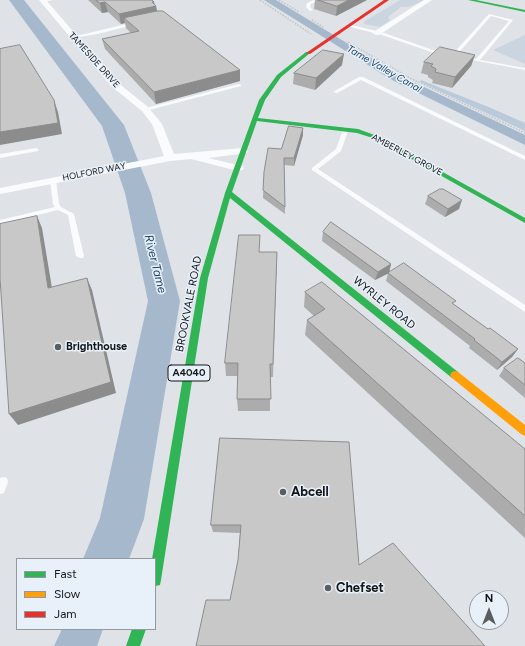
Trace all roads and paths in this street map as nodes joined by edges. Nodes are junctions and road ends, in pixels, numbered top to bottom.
1 (45, 0) edge
2 (260, 0) edge
3 (316, 0) edge
4 (387, 0) edge
5 (429, 0) edge
6 (470, 0) edge
7 (504, 0) edge
8 (525, 4) edge
9 (311, 10) dead end
10 (525, 11) edge
11 (139, 21) edge
12 (348, 25) junction
13 (376, 33) junction
14 (74, 37) junction
15 (306, 38) dead end
16 (344, 40) dead end
17 (453, 56) junction
18 (477, 60) junction
19 (525, 69) edge
20 (239, 85) dead end
21 (335, 92) dead end
22 (146, 109) junction
23 (255, 119) junction
24 (346, 128) junction
25 (525, 133) edge
26 (36, 150) dead end
27 (243, 151) junction
28 (0, 156) edge
29 (189, 157) junction
30 (170, 158) junction
31 (525, 158) edge
32 (238, 168) junction
33 (53, 180) junction
34 (0, 191) edge
35 (228, 193) junction
36 (59, 208) junction
37 (525, 221) edge
38 (0, 222) edge
39 (80, 256) dead end
40 (525, 309) edge
41 (525, 431) edge
42 (156, 574) edge
43 (139, 630) edge
44 (133, 646) edge

1 - 14 street, TAMESIDE DRIVE
2 - 15 path
3 - 9 lane
4 - 12 main road, A4040
5 - 13 street
6 - 10 main road
7 - 8 main road
11 - 14 lane
12 - 13 lane
12 - 23 main road, BROOKVALE ROAD / A4040
13 - 17 lane
14 - 22 street, TAMESIDE DRIVE
16 - 25 path
17 - 18 lane
17 - 18 lane
18 - 19 lane
20 - 22 lane
21 - 31 lane
22 - 30 street, TAMESIDE DRIVE
23 - 24 main road, AMBERLEY GROVE
23 - 27 main road, BROOKVALE ROAD / A4040
24 - 37 main road, AMBERLEY GROVE
24 - 40 lane
26 - 28 lane
27 - 29 street, HOLFORD WAY
27 - 32 main road, BROOKVALE ROAD / A4040
29 - 30 street, HOLFORD WAY
29 - 32 street, HOLFORD WAY
30 - 33 street, HOLFORD WAY
32 - 35 main road, BROOKVALE ROAD / A4040
33 - 34 street, HOLFORD WAY
33 - 36 lane
35 - 41 main road, WYRLEY ROAD
35 - 42 main road, BROOKVALE ROAD / A4040
36 - 38 lane
36 - 39 lane
43 - 44 main road

